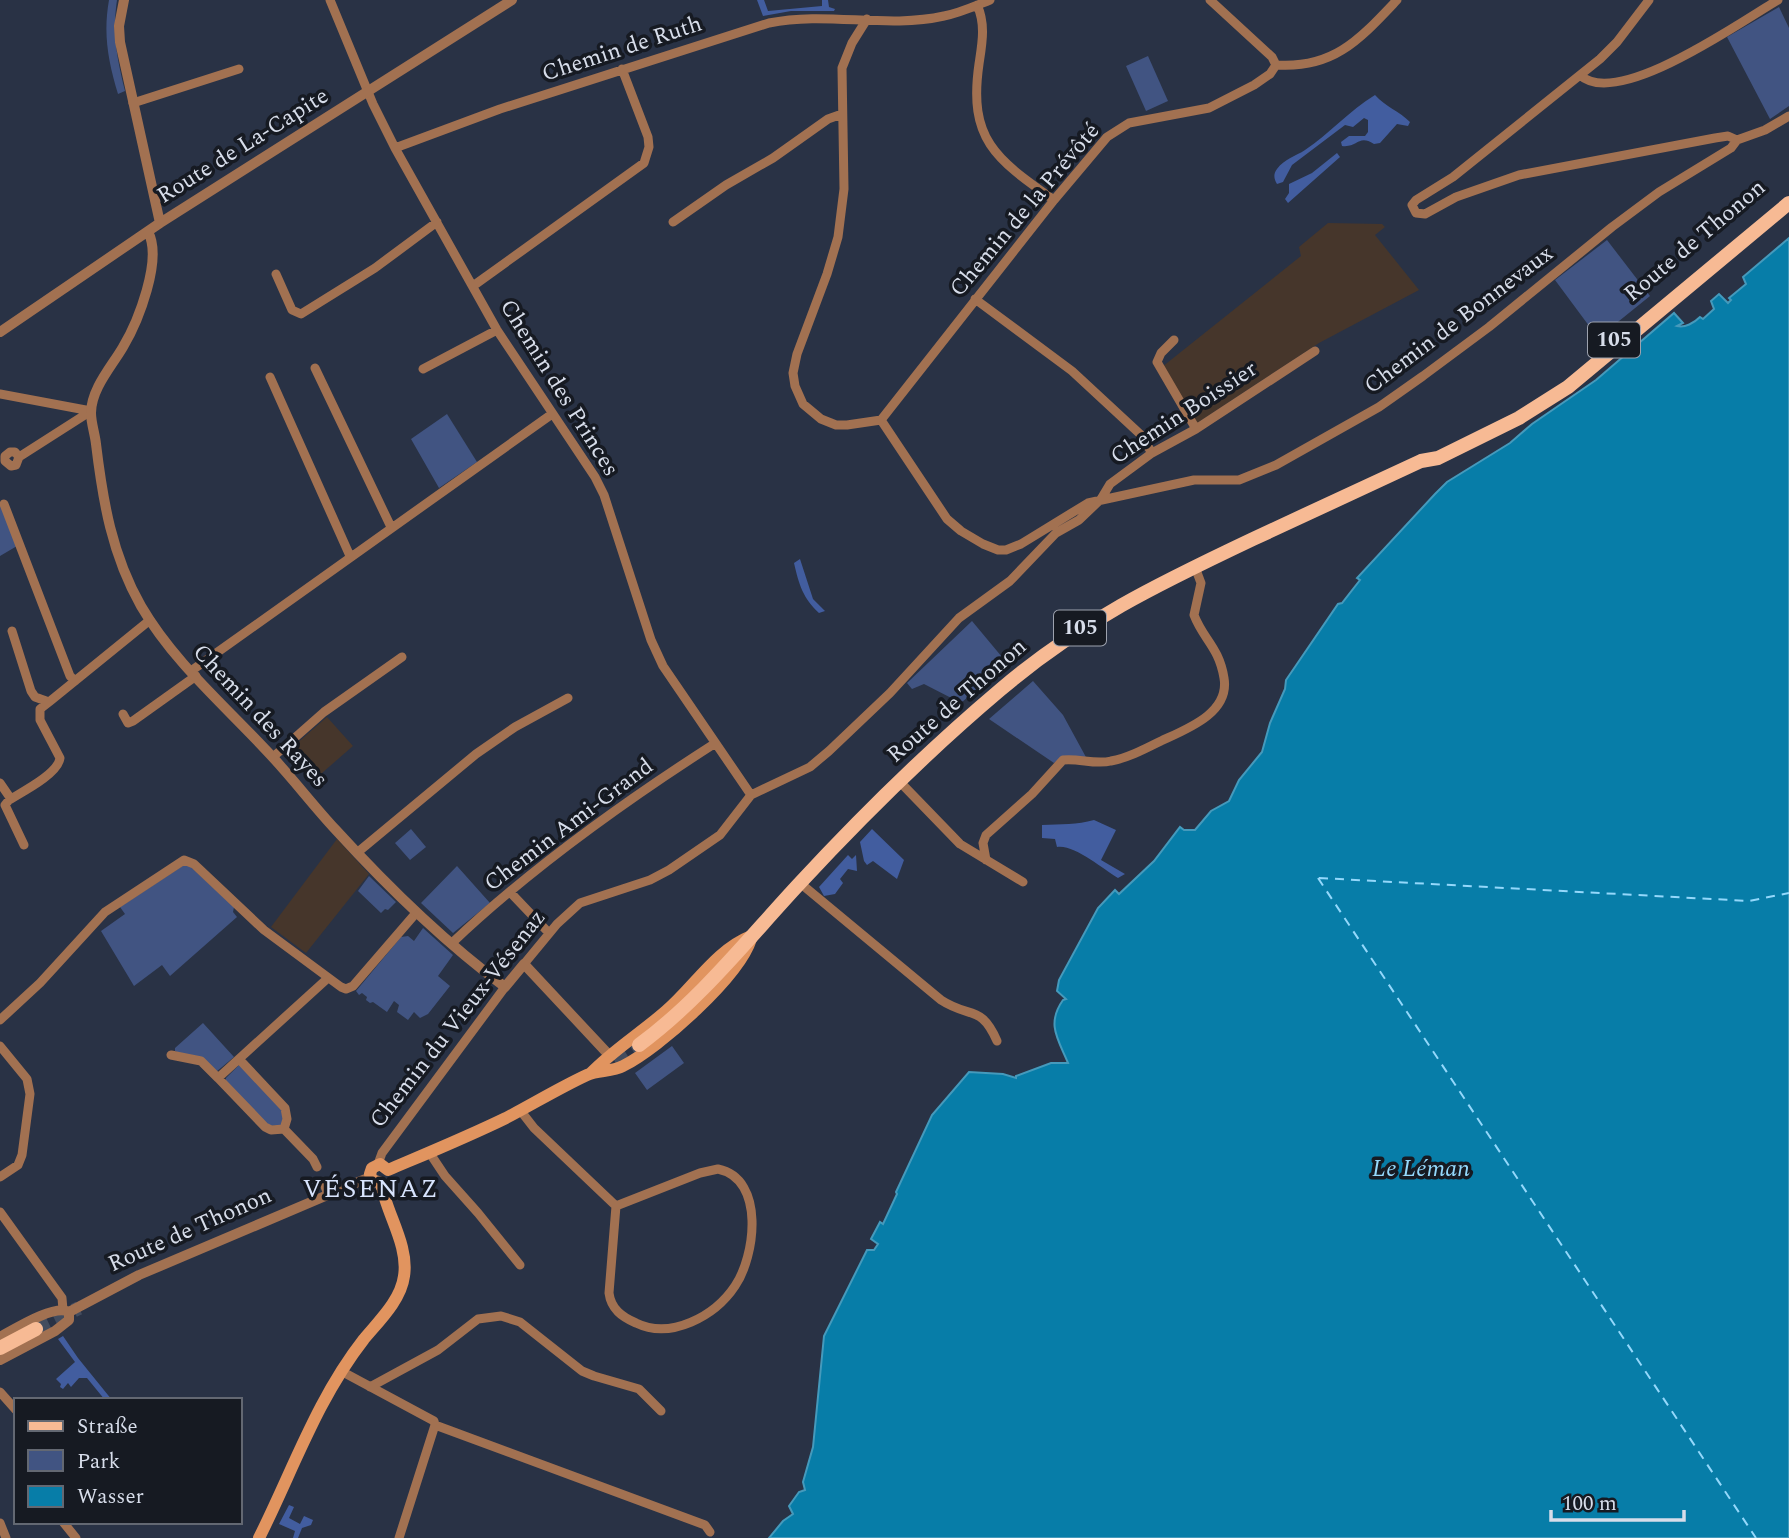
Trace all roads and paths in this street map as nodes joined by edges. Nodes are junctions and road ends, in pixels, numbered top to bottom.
1 (124, 0) edge
2 (330, 0) edge
3 (512, 0) edge
4 (990, 0) edge
5 (1210, 0) edge
6 (1396, 0) edge
7 (1650, 0) edge
8 (1778, 0) edge
9 (977, 5) junction
10 (867, 19) junction
11 (1276, 65) junction
12 (239, 69) dead end
13 (622, 69) junction
14 (1580, 75) junction
15 (368, 91) junction
16 (133, 103) junction
17 (842, 114) junction
18 (1789, 116) edge
19 (1737, 140) junction
20 (395, 148) junction
21 (1789, 192) edge
22 (1054, 200) junction
23 (1789, 203) edge
24 (437, 222) junction
25 (673, 222) dead end
26 (160, 223) junction
27 (148, 232) junction
28 (276, 274) dead end
29 (473, 286) junction
30 (975, 299) junction
31 (3, 327) edge
32 (497, 330) junction
33 (1174, 340) dead end
34 (1315, 351) dead end
35 (316, 368) dead end
36 (423, 369) dead end
37 (270, 377) dead end
38 (0, 394) edge
39 (90, 411) junction
40 (552, 414) junction
41 (881, 420) junction
42 (1196, 429) junction
43 (1152, 453) junction
44 (19, 457) dead end
45 (1421, 461) junction
46 (1101, 499) junction
47 (4, 504) dead end
48 (391, 527) junction
49 (350, 556) junction
50 (1195, 567) junction
51 (150, 620) junction
52 (12, 631) dead end
53 (402, 657) dead end
54 (193, 674) junction
55 (75, 681) junction
56 (568, 698) dead end
57 (49, 702) junction
58 (123, 715) dead end
59 (714, 744) junction
60 (273, 757) junction
61 (900, 782) junction
62 (0, 783) edge
63 (751, 795) junction
64 (5, 804) edge
65 (23, 845) dead end
66 (358, 852) junction
67 (986, 860) junction
68 (1023, 882) dead end
69 (800, 883) junction
70 (510, 892) junction
71 (416, 913) junction
72 (549, 933) junction
73 (752, 936) junction
74 (452, 943) junction
75 (523, 964) junction
76 (328, 978) junction
77 (505, 987) junction
78 (0, 1020) edge
79 (997, 1041) dead end
80 (639, 1045) tunnel mouth
81 (0, 1046) edge
82 (172, 1055) dead end
83 (609, 1055) junction
84 (239, 1059) junction
85 (618, 1068) junction
86 (590, 1074) junction
87 (218, 1078) junction
88 (520, 1110) junction
89 (284, 1129) junction
90 (429, 1153) junction
91 (317, 1167) dead end
92 (384, 1167) junction
93 (0, 1177) edge
94 (376, 1180) junction
95 (616, 1206) junction
96 (0, 1212) edge
97 (520, 1265) dead end
98 (64, 1314) junction
99 (36, 1329) tunnel mouth
100 (0, 1337) edge
101 (0, 1348) edge
102 (0, 1360) edge
103 (341, 1371) junction
104 (370, 1387) junction
105 (0, 1392) edge
106 (14, 1408) edge
107 (661, 1410) dead end
108 (435, 1425) junction
109 (0, 1523) edge
110 (65, 1524) edge
111 (710, 1532) dead end
112 (6, 1538) edge
113 (76, 1538) edge
114 (259, 1538) edge
115 (399, 1538) edge

1 - 16 street
2 - 15 street, Chemin des Princes
3 - 15 street, Route de La-Capite
4 - 9 street, Chemin de Ruth
5 - 11 street
6 - 11 street
7 - 14 street
8 - 14 street
9 - 10 street, Chemin de Ruth
9 - 22 street
10 - 13 street, Chemin de Ruth
10 - 17 street
11 - 22 street, Chemin de la Prévôté
12 - 16 street
13 - 20 street, Chemin de Ruth
13 - 29 street
14 - 19 street
15 - 20 street, Chemin des Princes
15 - 26 street, Route de La-Capite
16 - 26 street
17 - 25 street
17 - 41 street
18 - 19 street
19 - 46 street, Chemin de Bonnevaux
20 - 24 street, Chemin des Princes
21 - 45 main road, Route de Thonon / 105
22 - 30 street, Chemin de la Prévôté
23 - 45 main road, Route de Thonon / 105
24 - 28 street
24 - 29 street, Chemin des Princes
26 - 27 street, Route de La-Capite
27 - 31 street, Route de La-Capite
27 - 39 street
29 - 32 street, Chemin des Princes
30 - 41 street, Chemin de la Prévôté
30 - 43 street
32 - 36 street
32 - 40 street, Chemin des Princes
33 - 42 street
34 - 42 street, Chemin Boissier
35 - 48 street
37 - 49 street
38 - 39 street
39 - 44 street
39 - 51 street, Chemin des Rayes
40 - 48 street
40 - 59 street, Chemin des Princes
41 - 46 street, Chemin Boissier
42 - 43 street, Chemin Boissier
43 - 46 street, Chemin Boissier
45 - 50 main road, Route de Thonon / 105
46 - 63 street
47 - 55 street
48 - 49 street
49 - 54 street
50 - 61 main road, Route de Thonon / 105
50 - 67 street
51 - 54 street, Chemin des Rayes
51 - 55 street
52 - 57 street
53 - 60 street
54 - 58 street
54 - 60 street, Chemin des Rayes
55 - 57 street
56 - 66 street
57 - 64 street
59 - 63 street, Chemin des Princes
59 - 70 street, Chemin Ami-Grand
60 - 66 street, Chemin des Rayes
61 - 67 street
61 - 69 main road, Route de Thonon / 105
62 - 64 street
63 - 72 street, Chemin du Vieux-Vésenaz
64 - 65 street
66 - 71 street, Chemin des Rayes
67 - 68 street
69 - 73 main road, Route de Thonon / 105
69 - 79 street
70 - 72 street
70 - 74 street, Chemin Ami-Grand
71 - 74 street, Chemin des Rayes
71 - 76 street
72 - 75 street, Chemin du Vieux-Vésenaz
73 - 80 main road, 105
73 - 83 main road, Route de Thonon / 105
73 - 85 main road, Route de Thonon / 105
74 - 77 street, Chemin des Rayes
75 - 77 street, Chemin du Vieux-Vésenaz
75 - 83 street
76 - 78 street
76 - 84 street
77 - 92 street, Chemin du Vieux-Vésenaz
81 - 93 street
82 - 87 street
83 - 85 main road
83 - 86 main road, Route de Thonon / 105
84 - 87 street
84 - 89 street
85 - 86 main road, Route de Thonon / 105
86 - 88 main road, Route de Thonon / 105
87 - 89 street
88 - 90 main road, Route de Thonon / 105
88 - 95 street
89 - 91 street
90 - 92 main road, Route de Thonon / 105
90 - 97 street
92 - 94 main road
94 - 98 street, Route de Thonon
94 - 103 main road
95 - 95 street
96 - 98 street
98 - 100 street, Route de Thonon
98 - 102 street, Route de Thonon
99 - 101 main road
103 - 104 street
103 - 114 main road
104 - 107 street
104 - 108 street
105 - 106 street
108 - 111 street
108 - 115 street
109 - 112 street
110 - 113 street

